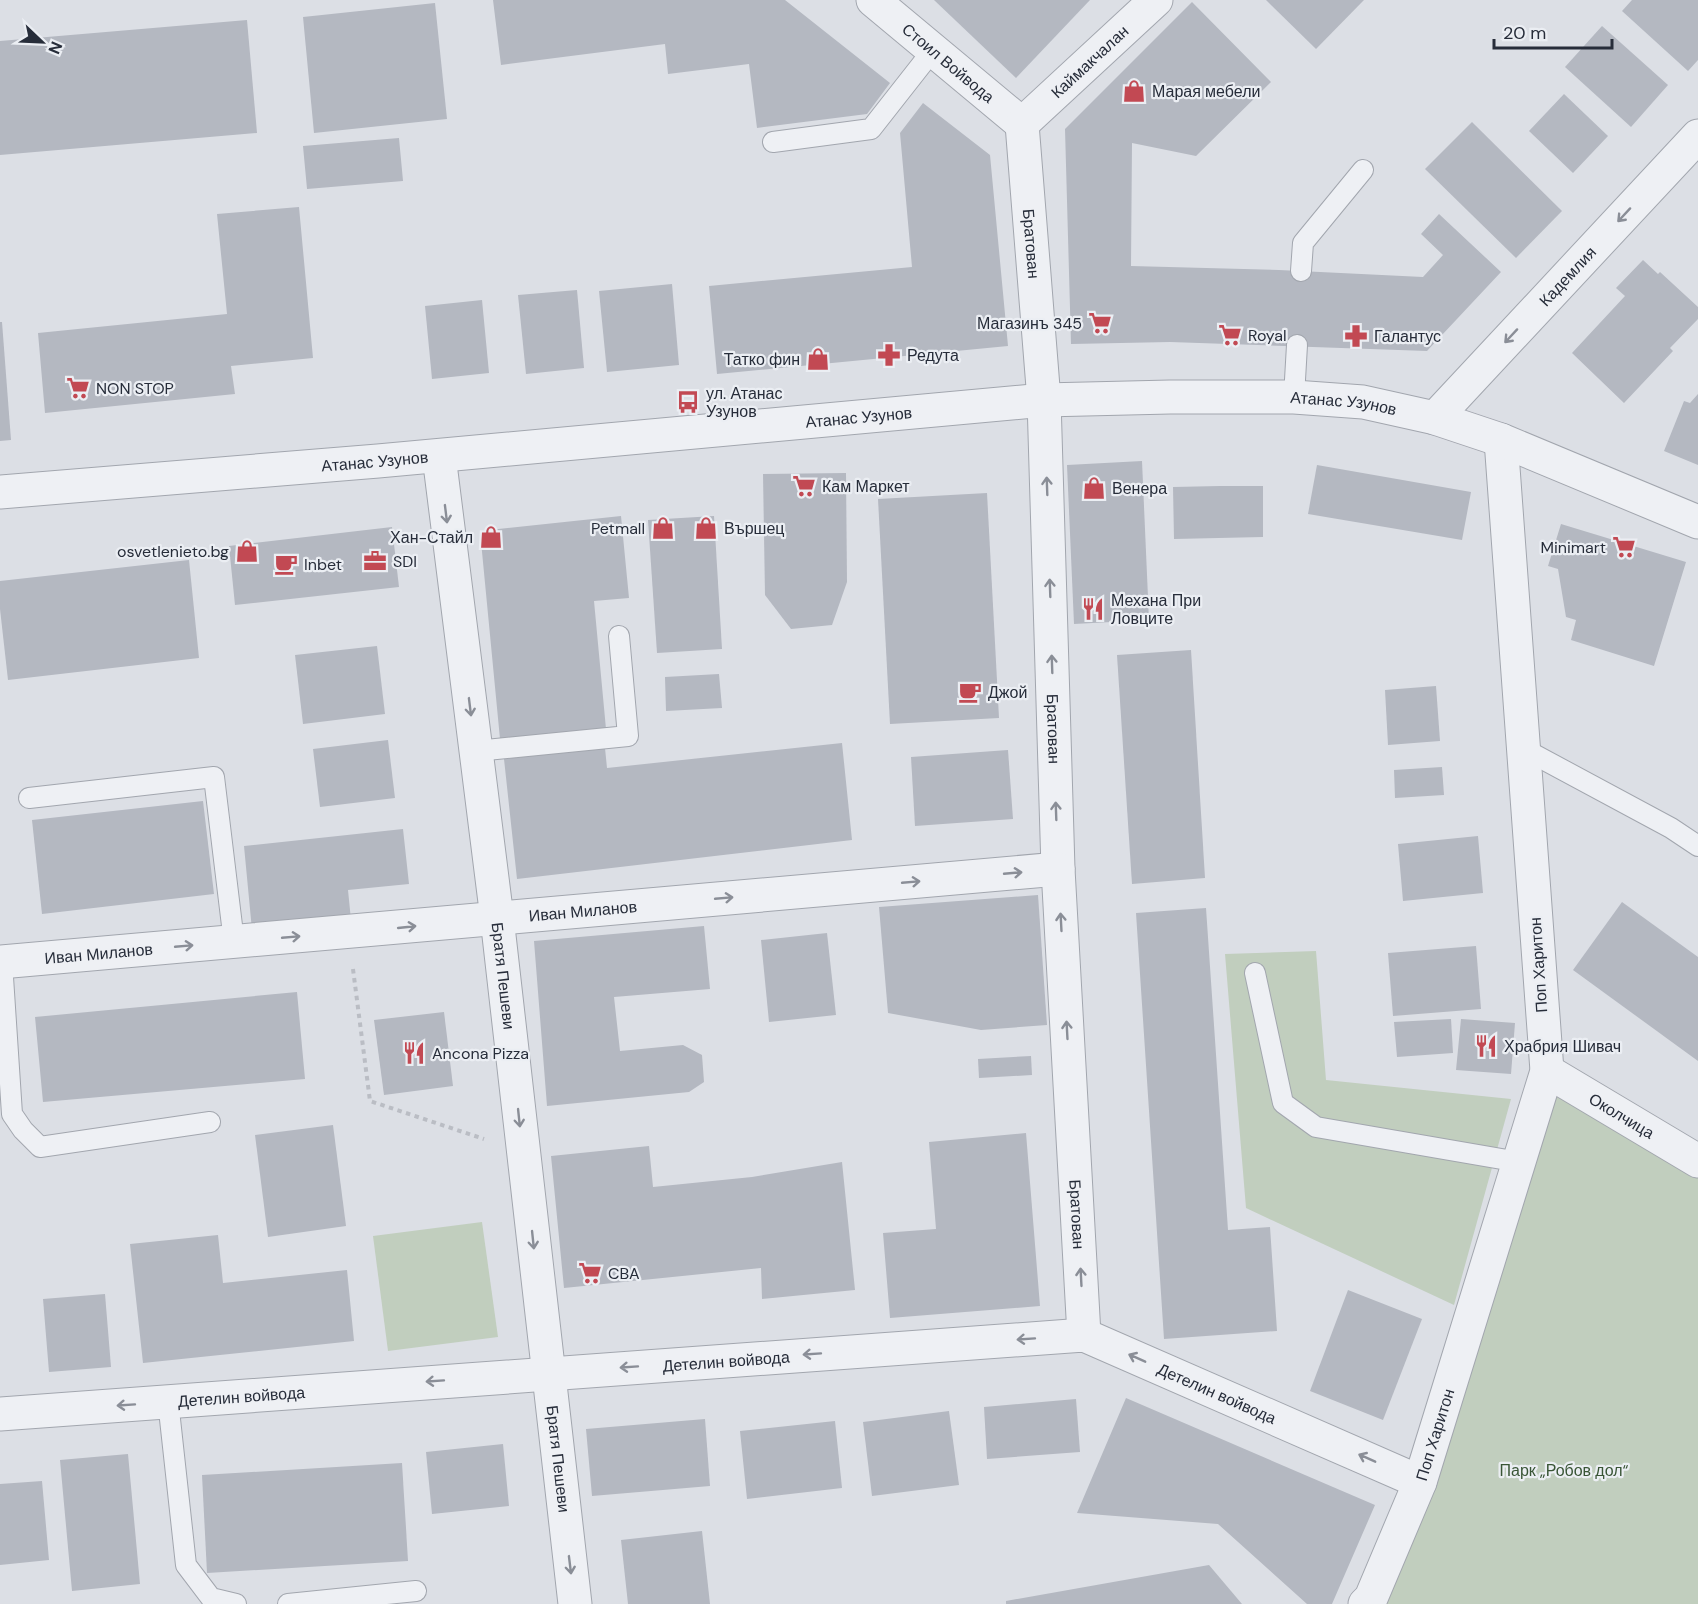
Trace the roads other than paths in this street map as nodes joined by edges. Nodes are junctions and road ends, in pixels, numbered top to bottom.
1 (873, 0) edge
2 (1156, 0) edge
3 (933, 50) junction
4 (1023, 124) junction
5 (1698, 136) edge
6 (773, 142) dead end
7 (1363, 170) dead end
8 (1301, 271) dead end
9 (1297, 345) dead end
10 (1294, 397) junction
11 (1044, 400) junction
12 (1435, 418) junction
13 (1501, 441) junction
14 (439, 456) junction
15 (0, 492) edge
16 (1698, 522) edge
17 (619, 636) dead end
18 (1524, 749) junction
19 (476, 751) junction
20 (29, 798) dead end
21 (1698, 846) edge
22 (1058, 869) junction
23 (497, 918) junction
24 (234, 942) junction
25 (1, 962) edge
26 (1255, 973) dead end
27 (1547, 1071) junction
28 (210, 1122) dead end
29 (1698, 1161) edge
30 (1519, 1162) junction
31 (1084, 1335) junction
32 (548, 1373) junction
33 (168, 1401) junction
34 (0, 1414) edge
35 (1420, 1482) junction
36 (416, 1590) dead end
37 (236, 1604) edge
38 (288, 1604) edge
39 (575, 1604) edge
40 (1365, 1604) edge

1 - 3 street, Стоил Войвода
2 - 4 street, Каймакчалан
3 - 4 street, Стоил Войвода
3 - 6 lane
4 - 11 street, Братован
5 -> 12 street, Кадемлия
7 - 8 lane
9 - 10 lane
10 - 11 street, Атанас Узунов
10 - 12 street, Атанас Узунов
11 - 14 street, Атанас Узунов
22 -> 11 street, Братован
12 - 13 street, Атанас Узунов
13 - 16 street, Атанас Узунов
13 - 18 street, Поп Харитон
14 - 15 street, Атанас Узунов
14 -> 19 street, Братя Пешеви
17 - 19 lane
18 - 21 lane
18 - 27 street, Поп Харитон
19 - 23 street, Братя Пешеви
20 - 24 lane
23 -> 22 street, Иван Миланов
31 -> 22 street, Братован
24 -> 23 street, Иван Миланов
23 -> 32 street, Братя Пешеви
25 -> 24 street, Иван Миланов
25 - 28 lane
26 - 30 lane
27 - 29 street, Околчица
27 - 30 street, Поп Харитон
30 - 35 street, Поп Харитон
31 -> 32 street, Детелин войвода
35 -> 31 street, Детелин войвода
32 -> 33 street, Детелин войвода
32 -> 39 street, Братя Пешеви
33 -> 34 street, Детелин войвода
33 - 37 lane
35 - 40 street, Поп Харитон
36 - 38 lane

